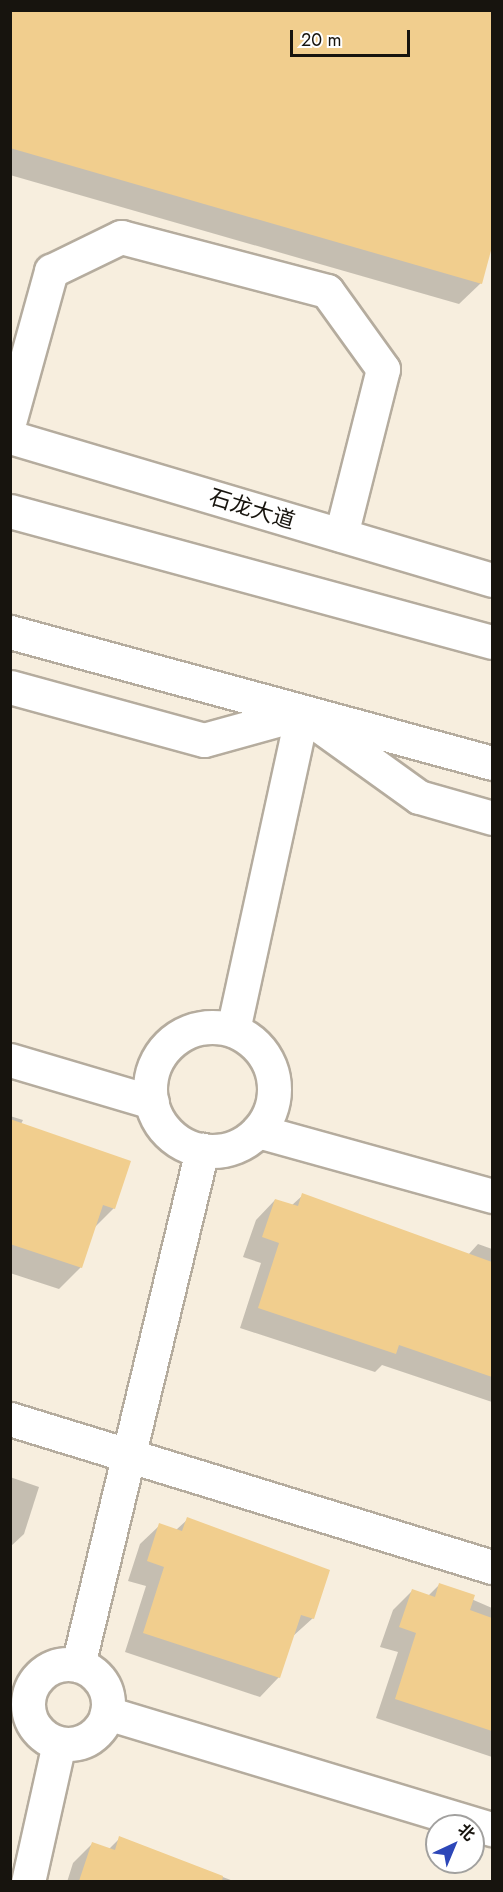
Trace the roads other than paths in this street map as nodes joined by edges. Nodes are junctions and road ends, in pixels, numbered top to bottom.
1 (10, 419) edge
2 (10, 437) edge
3 (10, 511) edge
4 (341, 535) junction
5 (492, 580) edge
6 (10, 632) edge
7 (492, 642) edge
8 (10, 687) edge
9 (302, 713) junction
10 (492, 763) edge
11 (492, 818) edge
12 (233, 1030) junction
13 (10, 1060) edge
14 (152, 1102) junction
15 (258, 1131) junction
16 (202, 1150) junction
17 (492, 1196) edge
18 (10, 1419) edge
19 (128, 1455) junction
20 (492, 1567) edge
21 (78, 1665) junction
22 (23, 1676) edge
23 (107, 1713) junction
24 (59, 1743) junction
25 (492, 1829) edge
26 (28, 1881) edge

1 - 4 street
2 - 4 street, 石龙大道
3 - 7 street
4 - 5 street, 石龙大道
6 - 9 street
8 - 9 street
9 - 10 street
9 - 11 street
9 - 12 street
12 - 14 street
12 - 15 street
13 - 14 street
14 - 16 street
15 - 16 street
15 - 17 street
16 - 19 street
18 - 19 street
19 - 20 street
19 - 21 street
21 - 22 street
21 - 23 street
22 - 24 street
23 - 24 street
23 - 25 street
24 - 26 street

